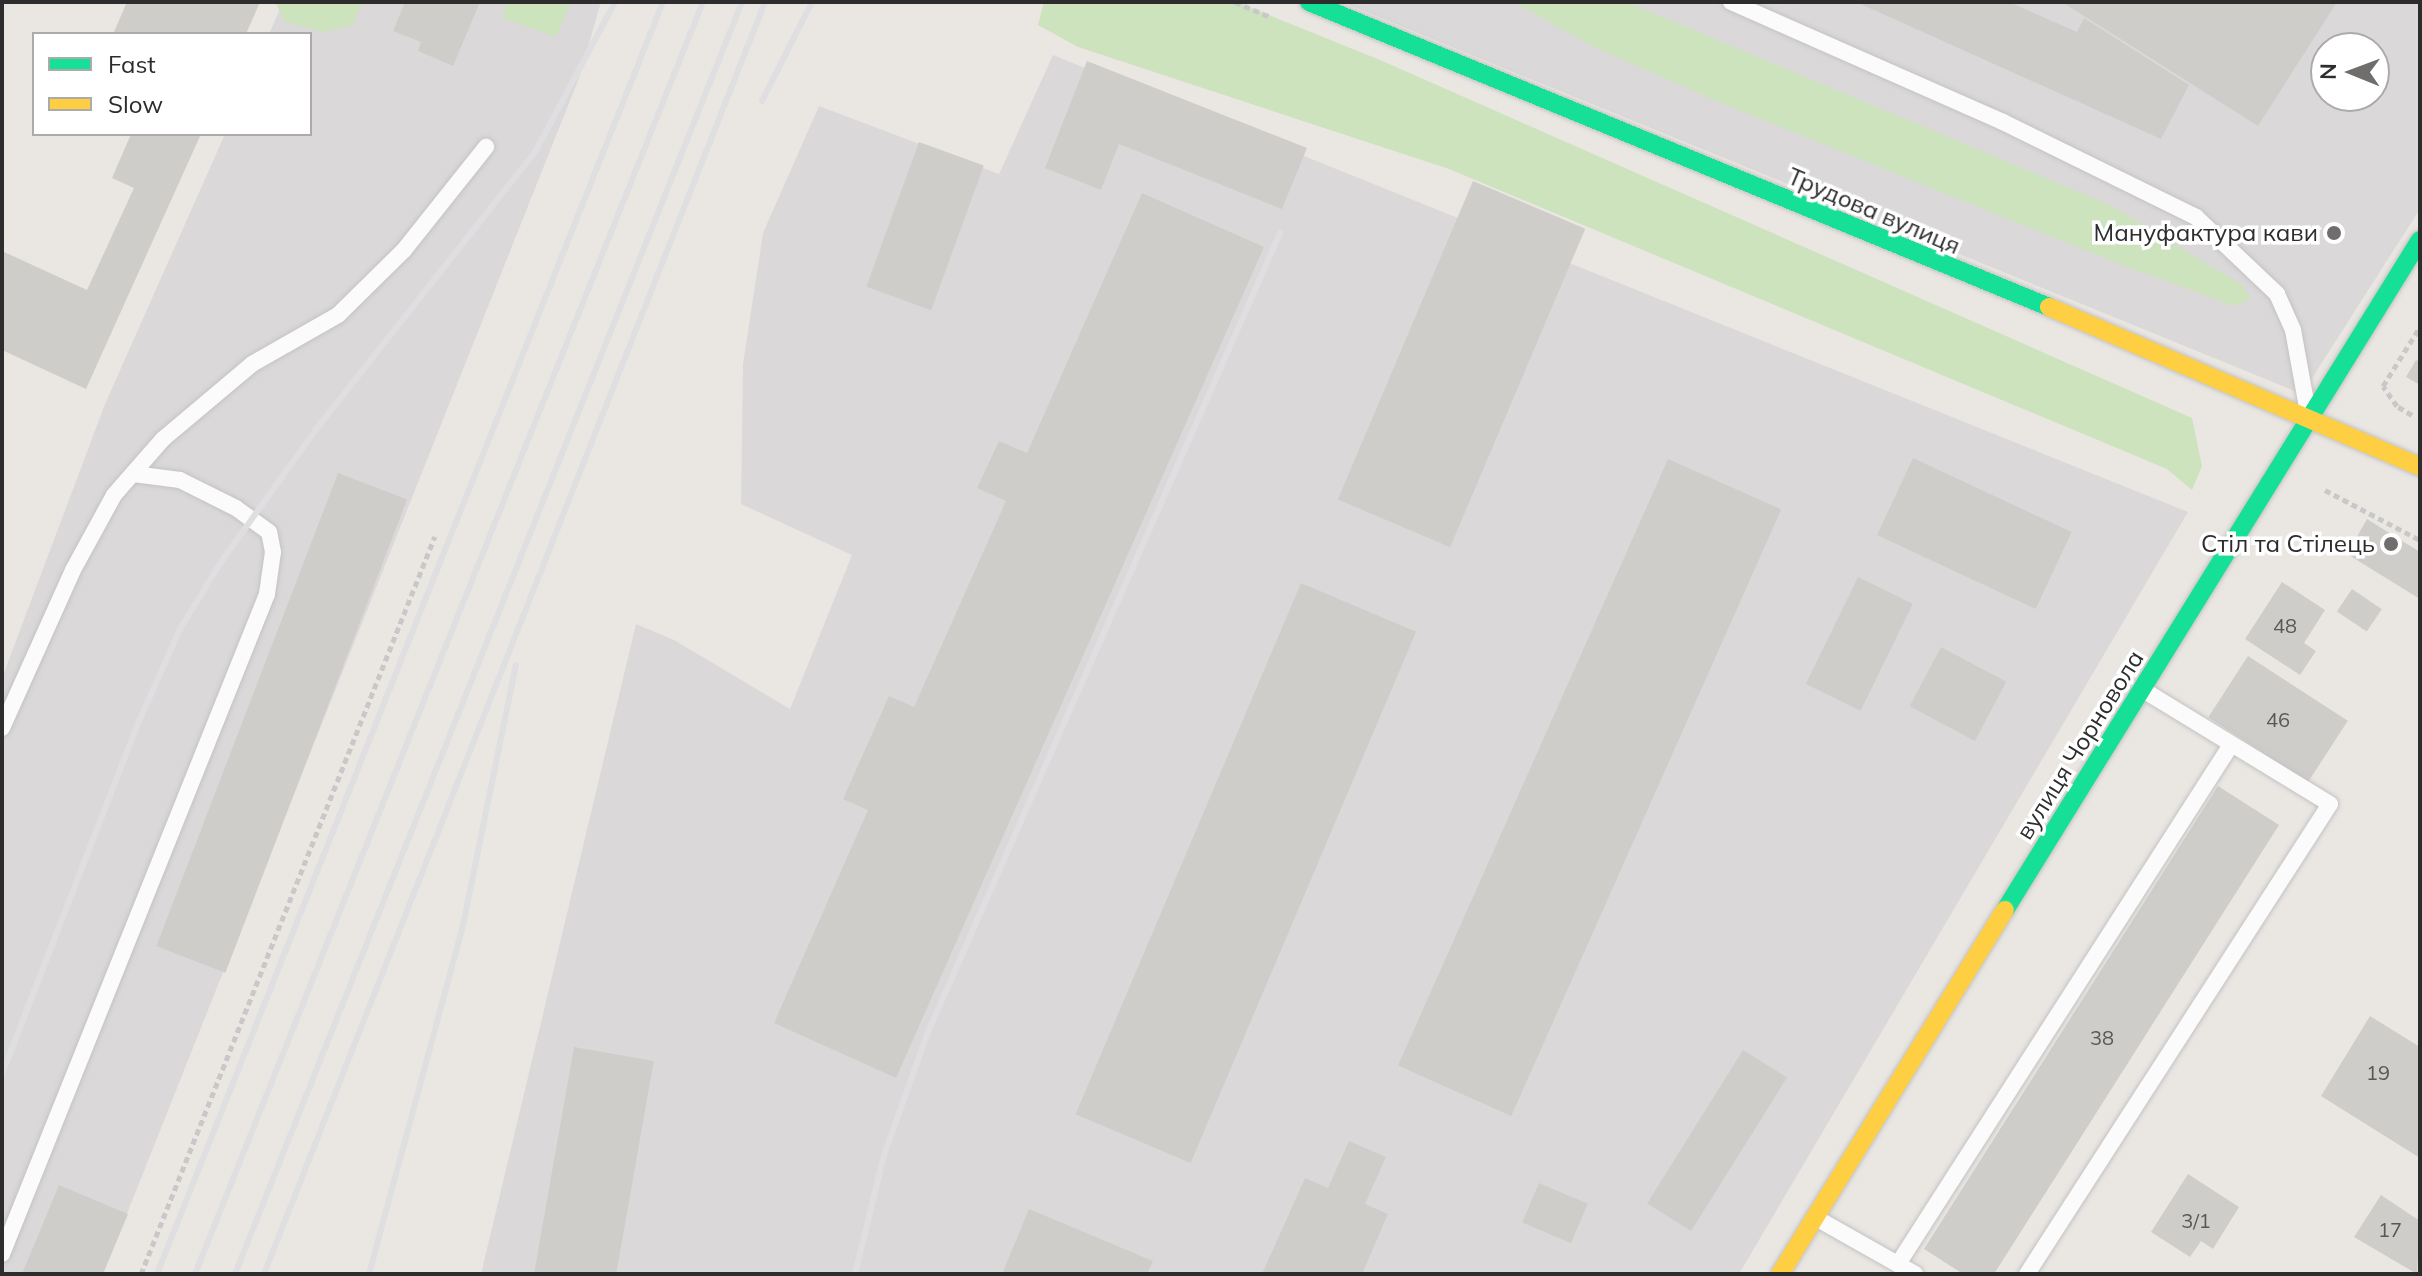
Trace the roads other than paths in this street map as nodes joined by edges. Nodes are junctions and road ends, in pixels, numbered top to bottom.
1 (1309, 2) edge
2 (1731, 2) edge
3 (486, 147) dead end
4 (2420, 240) edge
5 (2309, 415) junction
6 (2420, 467) edge
7 (133, 474) junction
8 (2142, 690) junction
9 (2, 728) edge
10 (2231, 745) junction
11 (1815, 1217) junction
12 (2, 1254) edge
13 (1898, 1264) junction
14 (1780, 1274) edge
15 (1915, 1274) edge
16 (2027, 1274) edge

1 - 5 street, Трудова вулиця
2 - 5 lane
3 - 7 lane
4 - 5 street, вулиця Чорновола
5 - 6 street, Трудова вулиця
5 - 8 street, вулиця Чорновола
7 - 9 lane
7 - 12 lane
8 - 10 lane
8 - 11 street, вулиця Чорновола
10 - 13 lane
10 - 16 lane
11 - 13 lane
11 - 14 street, вулиця Чорновола
13 - 15 lane

